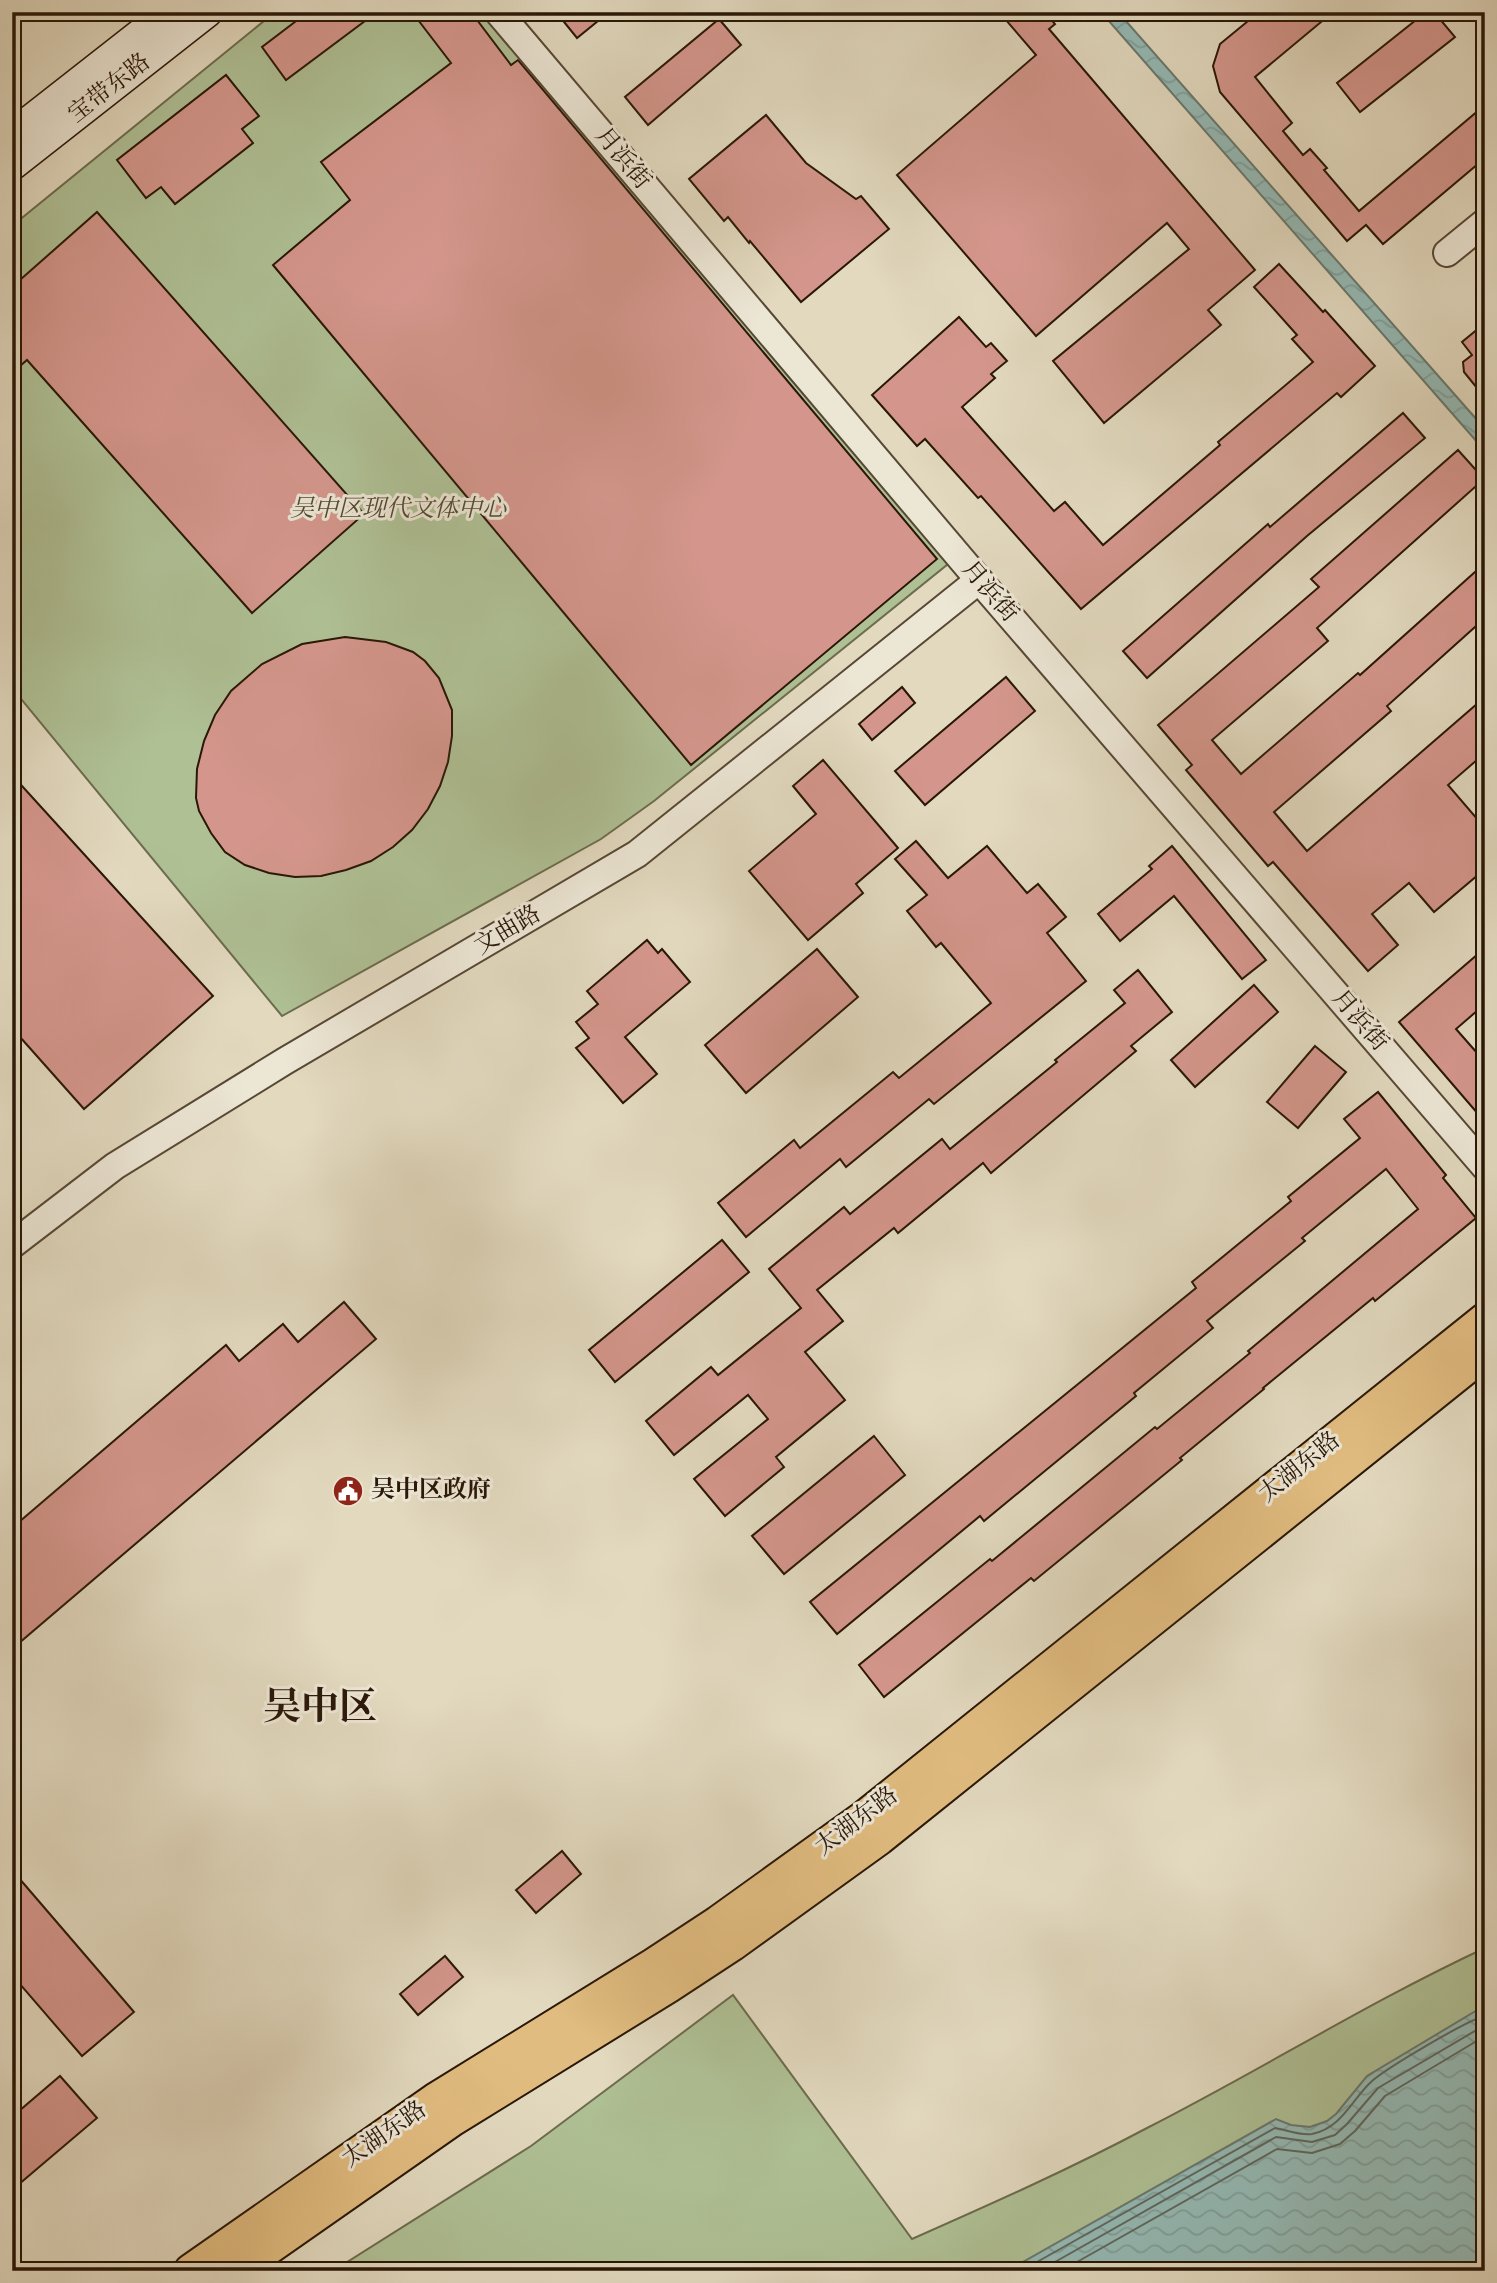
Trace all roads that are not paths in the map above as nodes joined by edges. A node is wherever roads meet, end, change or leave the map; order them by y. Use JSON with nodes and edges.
{"nodes":[{"id":1,"x":169,"y":12,"type":"edge"},
{"id":2,"x":207,"y":12,"type":"edge"},
{"id":3,"x":498,"y":12,"type":"edge"},
{"id":4,"x":12,"y":135,"type":"edge"},
{"id":5,"x":12,"y":165,"type":"edge"},
{"id":6,"x":1485,"y":222,"type":"edge"},
{"id":7,"x":1447,"y":253,"type":"dead end"},
{"id":8,"x":979,"y":580,"type":"junction"},
{"id":9,"x":1485,"y":1167,"type":"edge"},
{"id":10,"x":12,"y":1245,"type":"edge"},
{"id":11,"x":1485,"y":1320,"type":"edge"},
{"id":12,"x":1485,"y":1352,"type":"edge"},
{"id":13,"x":191,"y":2271,"type":"edge"},
{"id":14,"x":235,"y":2271,"type":"edge"}],
"edges":[{"from":1,"to":4,"type":"main road","name":"宝带东路"},
{"from":2,"to":5,"type":"main road","name":"宝带东路"},
{"from":3,"to":8,"type":"street","name":"月浜街"},
{"from":6,"to":7,"type":"street"},
{"from":8,"to":9,"type":"street","name":"月浜街"},
{"from":8,"to":10,"type":"street","name":"文曲路"},
{"from":11,"to":13,"type":"main road","name":"太湖东路"},
{"from":12,"to":14,"type":"main road","name":"太湖东路"}]}
